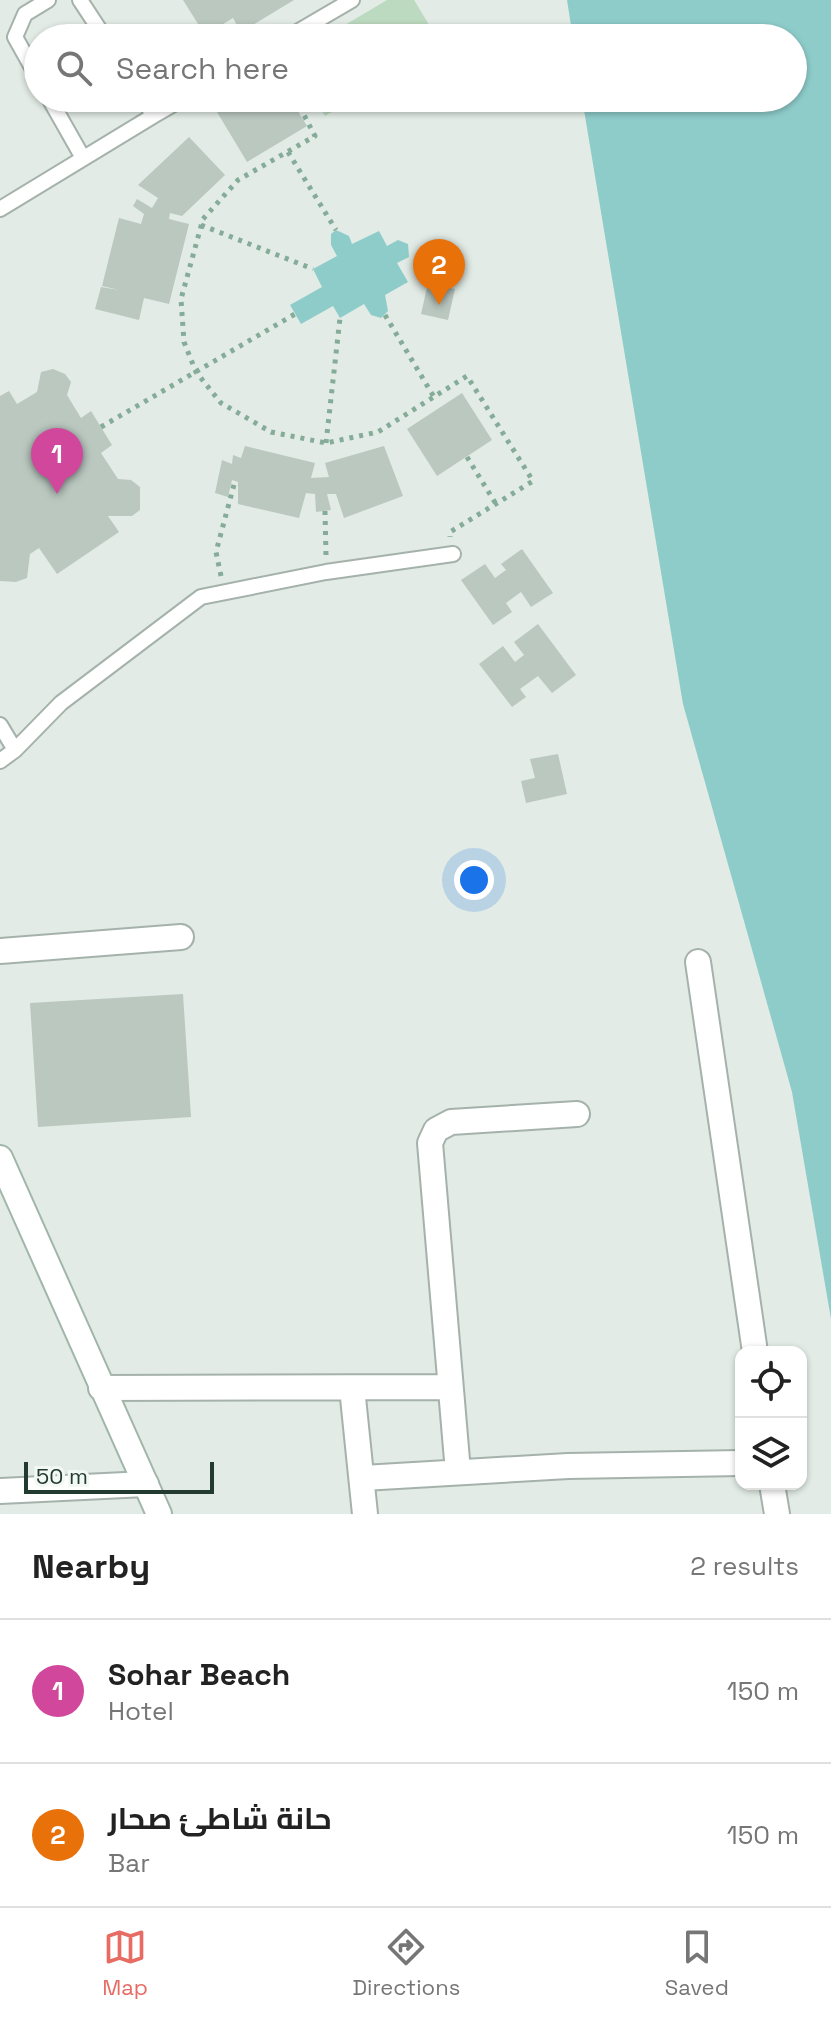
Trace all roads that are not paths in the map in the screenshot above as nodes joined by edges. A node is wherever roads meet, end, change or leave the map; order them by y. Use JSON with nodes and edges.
{"nodes":[{"id":1,"x":48,"y":0,"type":"edge"},
{"id":2,"x":80,"y":0,"type":"edge"},
{"id":3,"x":352,"y":0,"type":"edge"},
{"id":4,"x":96,"y":24,"type":"edge"},
{"id":5,"x":311,"y":24,"type":"edge"},
{"id":6,"x":24,"y":53,"type":"edge"},
{"id":7,"x":57,"y":112,"type":"edge"},
{"id":8,"x":151,"y":112,"type":"edge"},
{"id":9,"x":160,"y":112,"type":"edge"},
{"id":10,"x":153,"y":116,"type":"junction"},
{"id":11,"x":83,"y":158,"type":"junction"},
{"id":12,"x":0,"y":209,"type":"edge"},
{"id":13,"x":453,"y":554,"type":"road end"},
{"id":14,"x":0,"y":725,"type":"edge"},
{"id":15,"x":15,"y":750,"type":"junction"},
{"id":16,"x":0,"y":761,"type":"edge"},
{"id":17,"x":181,"y":937,"type":"dead end"},
{"id":18,"x":0,"y":951,"type":"edge"},
{"id":19,"x":698,"y":962,"type":"dead end"},
{"id":20,"x":577,"y":1114,"type":"dead end"},
{"id":21,"x":2,"y":1167,"type":"edge"},
{"id":22,"x":754,"y":1346,"type":"edge"},
{"id":23,"x":449,"y":1387,"type":"junction"},
{"id":24,"x":101,"y":1388,"type":"junction"},
{"id":25,"x":352,"y":1388,"type":"junction"},
{"id":26,"x":735,"y":1463,"type":"edge"},
{"id":27,"x":458,"y":1472,"type":"junction"},
{"id":28,"x":363,"y":1478,"type":"junction"},
{"id":29,"x":146,"y":1484,"type":"junction"},
{"id":30,"x":773,"y":1490,"type":"edge"},
{"id":31,"x":0,"y":1491,"type":"edge"},
{"id":32,"x":159,"y":1514,"type":"edge"},
{"id":33,"x":365,"y":1514,"type":"edge"},
{"id":34,"x":777,"y":1514,"type":"edge"}],
"edges":[{"from":1,"to":6,"type":"lane"},
{"from":2,"to":4,"type":"lane"},
{"from":3,"to":5,"type":"lane"},
{"from":7,"to":11,"type":"lane"},
{"from":8,"to":10,"type":"lane"},
{"from":9,"to":10,"type":"lane"},
{"from":10,"to":11,"type":"lane"},
{"from":11,"to":12,"type":"lane"},
{"from":13,"to":15,"type":"lane"},
{"from":14,"to":15,"type":"lane"},
{"from":15,"to":16,"type":"lane"},
{"from":17,"to":18,"type":"street"},
{"from":19,"to":22,"type":"street"},
{"from":20,"to":23,"type":"street"},
{"from":21,"to":24,"type":"street"},
{"from":23,"to":25,"type":"street"},
{"from":23,"to":27,"type":"street"},
{"from":24,"to":25,"type":"street"},
{"from":24,"to":29,"type":"street"},
{"from":25,"to":28,"type":"street"},
{"from":26,"to":27,"type":"street"},
{"from":27,"to":28,"type":"street"},
{"from":28,"to":33,"type":"street"},
{"from":29,"to":31,"type":"street"},
{"from":29,"to":32,"type":"street"},
{"from":30,"to":34,"type":"street"}]}
